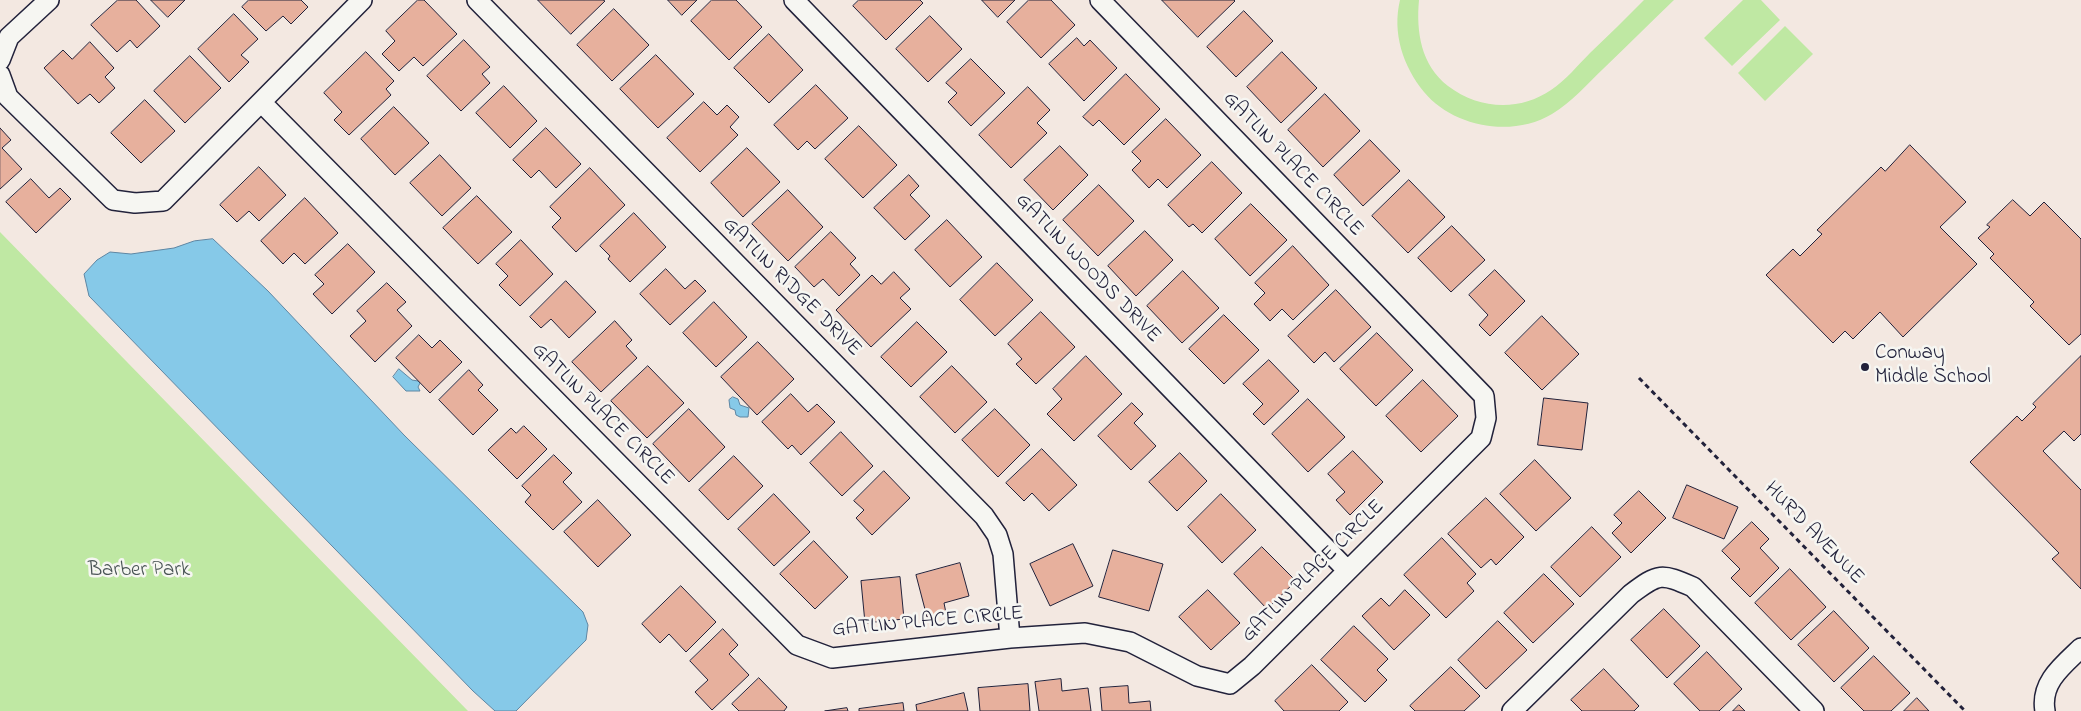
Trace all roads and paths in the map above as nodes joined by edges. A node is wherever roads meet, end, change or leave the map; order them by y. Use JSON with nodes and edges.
{"nodes":[{"id":1,"x":49,"y":0,"type":"edge"},
{"id":2,"x":362,"y":0,"type":"edge"},
{"id":3,"x":477,"y":0,"type":"edge"},
{"id":4,"x":794,"y":0,"type":"edge"},
{"id":5,"x":1100,"y":0,"type":"edge"},
{"id":6,"x":0,"y":60,"type":"edge"},
{"id":7,"x":0,"y":75,"type":"edge"},
{"id":8,"x":262,"y":102,"type":"junction"},
{"id":9,"x":1640,"y":378,"type":"dead end"},
{"id":10,"x":1347,"y":570,"type":"junction"},
{"id":11,"x":1010,"y":638,"type":"junction"},
{"id":12,"x":2081,"y":648,"type":"edge"},
{"id":13,"x":1521,"y":708,"type":"edge"},
{"id":14,"x":1814,"y":711,"type":"edge"},
{"id":15,"x":1965,"y":711,"type":"edge"},
{"id":16,"x":2046,"y":711,"type":"edge"}],
"edges":[{"from":1,"to":6,"type":"street"},
{"from":2,"to":8,"type":"street"},
{"from":3,"to":11,"type":"street","name":"GATLIN RIDGE DRIVE"},
{"from":4,"to":10,"type":"street","name":"GATLIN WOODS DRIVE"},
{"from":5,"to":10,"type":"street","name":"GATLIN PLACE CIRCLE"},
{"from":7,"to":8,"type":"street"},
{"from":8,"to":11,"type":"street","name":"GATLIN PLACE CIRCLE"},
{"from":9,"to":15,"type":"path","name":"HURD AVENUE"},
{"from":10,"to":11,"type":"street","name":"GATLIN PLACE CIRCLE"},
{"from":12,"to":16,"type":"street"},
{"from":13,"to":14,"type":"street"}]}
